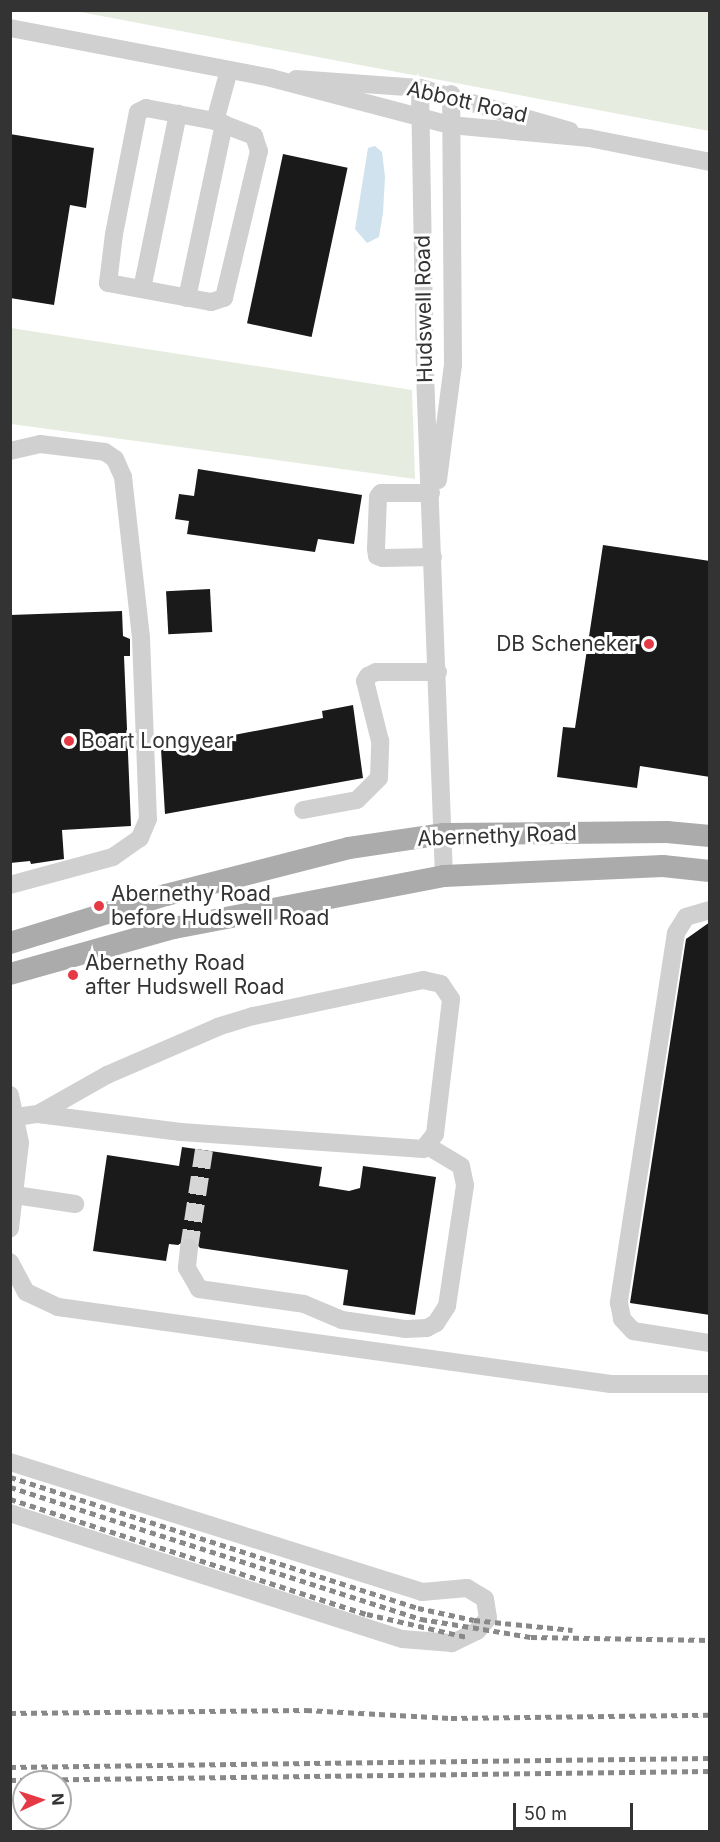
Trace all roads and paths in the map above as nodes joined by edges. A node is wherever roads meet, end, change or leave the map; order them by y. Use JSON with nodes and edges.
{"nodes":[{"id":1,"x":10,"y":28,"type":"edge"},
{"id":2,"x":229,"y":70,"type":"junction"},
{"id":3,"x":270,"y":78,"type":"junction"},
{"id":4,"x":420,"y":88,"type":"junction"},
{"id":5,"x":451,"y":94,"type":"junction"},
{"id":6,"x":177,"y":114,"type":"junction"},
{"id":7,"x":421,"y":117,"type":"junction"},
{"id":8,"x":219,"y":123,"type":"junction"},
{"id":9,"x":450,"y":125,"type":"junction"},
{"id":10,"x":589,"y":138,"type":"junction"},
{"id":11,"x":710,"y":162,"type":"edge"},
{"id":12,"x":142,"y":289,"type":"junction"},
{"id":13,"x":187,"y":298,"type":"junction"},
{"id":14,"x":10,"y":451,"type":"edge"},
{"id":15,"x":430,"y":493,"type":"junction"},
{"id":16,"x":432,"y":530,"type":"junction"},
{"id":17,"x":433,"y":557,"type":"junction"},
{"id":18,"x":438,"y":672,"type":"junction"},
{"id":19,"x":303,"y":810,"type":"dead end"},
{"id":20,"x":444,"y":834,"type":"junction"},
{"id":21,"x":710,"y":836,"type":"edge"},
{"id":22,"x":710,"y":871,"type":"edge"},
{"id":23,"x":444,"y":876,"type":"junction"},
{"id":24,"x":10,"y":885,"type":"edge"},
{"id":25,"x":710,"y":910,"type":"edge"},
{"id":26,"x":10,"y":943,"type":"edge"},
{"id":27,"x":10,"y":974,"type":"edge"},
{"id":28,"x":10,"y":1095,"type":"edge"},
{"id":29,"x":38,"y":1114,"type":"junction"},
{"id":30,"x":16,"y":1117,"type":"junction"},
{"id":31,"x":428,"y":1146,"type":"junction"},
{"id":32,"x":15,"y":1195,"type":"junction"},
{"id":33,"x":75,"y":1204,"type":"dead end"},
{"id":34,"x":10,"y":1228,"type":"edge"},
{"id":35,"x":189,"y":1248,"type":"tunnel mouth"},
{"id":36,"x":10,"y":1262,"type":"edge"},
{"id":37,"x":15,"y":1286,"type":"edge"},
{"id":38,"x":710,"y":1343,"type":"edge"},
{"id":39,"x":710,"y":1384,"type":"edge"},
{"id":40,"x":10,"y":1462,"type":"edge"},
{"id":41,"x":10,"y":1513,"type":"edge"}],
"edges":[{"from":1,"to":2,"type":"street","name":"Abbott Road"},
{"from":2,"to":3,"type":"street","name":"Abbott Road"},
{"from":2,"to":8,"type":"street"},
{"from":3,"to":4,"type":"street","name":"Abbott Road"},
{"from":3,"to":7,"type":"street","name":"Abbott Road"},
{"from":4,"to":5,"type":"street","name":"Abbott Road"},
{"from":4,"to":7,"type":"street","name":"Hudswell Road"},
{"from":5,"to":9,"type":"street","name":"Hudswell Road"},
{"from":5,"to":10,"type":"street","name":"Abbott Road"},
{"from":6,"to":8,"type":"street"},
{"from":6,"to":12,"type":"street"},
{"from":6,"to":12,"type":"street"},
{"from":7,"to":9,"type":"street","name":"Abbott Road"},
{"from":7,"to":15,"type":"street","name":"Hudswell Road"},
{"from":8,"to":13,"type":"street"},
{"from":8,"to":13,"type":"street"},
{"from":9,"to":10,"type":"street","name":"Abbott Road"},
{"from":9,"to":16,"type":"street","name":"Hudswell Road"},
{"from":10,"to":11,"type":"street","name":"Abbott Road"},
{"from":12,"to":13,"type":"street"},
{"from":14,"to":24,"type":"street"},
{"from":15,"to":16,"type":"street","name":"Hudswell Road"},
{"from":15,"to":17,"type":"street"},
{"from":16,"to":17,"type":"street","name":"Hudswell Road"},
{"from":17,"to":18,"type":"street","name":"Hudswell Road"},
{"from":18,"to":19,"type":"street"},
{"from":18,"to":20,"type":"street","name":"Hudswell Road"},
{"from":20,"to":21,"type":"main road","name":"Abernethy Road"},
{"from":20,"to":23,"type":"street","name":"Hudswell Road"},
{"from":20,"to":26,"type":"main road","name":"Abernethy Road"},
{"from":22,"to":23,"type":"main road","name":"Abernethy Road"},
{"from":23,"to":27,"type":"main road","name":"Abernethy Road"},
{"from":25,"to":38,"type":"street"},
{"from":28,"to":30,"type":"street"},
{"from":29,"to":30,"type":"street"},
{"from":29,"to":31,"type":"street"},
{"from":29,"to":31,"type":"street"},
{"from":30,"to":32,"type":"street"},
{"from":31,"to":35,"type":"street"},
{"from":32,"to":33,"type":"street"},
{"from":32,"to":34,"type":"street"},
{"from":36,"to":37,"type":"street"},
{"from":37,"to":39,"type":"street"},
{"from":40,"to":41,"type":"street"}]}
